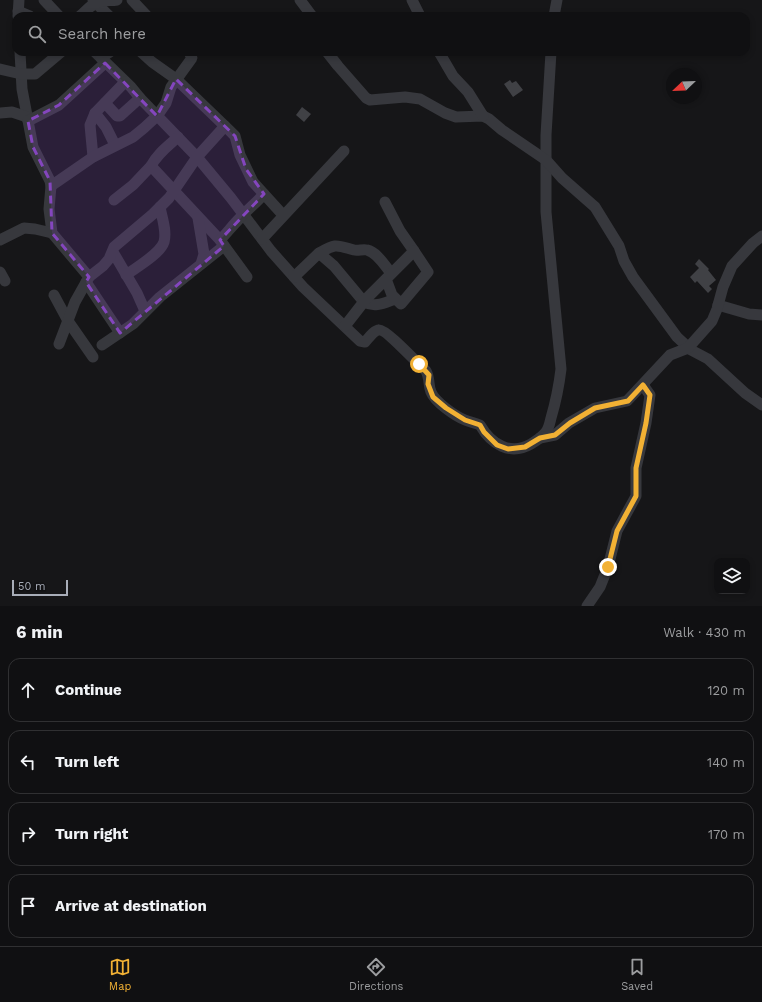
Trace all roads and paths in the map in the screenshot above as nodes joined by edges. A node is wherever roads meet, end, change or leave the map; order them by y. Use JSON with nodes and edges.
{"nodes":[{"id":1,"x":19,"y":0,"type":"edge"},
{"id":2,"x":44,"y":0,"type":"edge"},
{"id":3,"x":117,"y":0,"type":"edge"},
{"id":4,"x":132,"y":0,"type":"edge"},
{"id":5,"x":300,"y":0,"type":"edge"},
{"id":6,"x":412,"y":0,"type":"edge"},
{"id":7,"x":557,"y":0,"type":"edge"},
{"id":8,"x":94,"y":2,"type":"edge"},
{"id":9,"x":18,"y":12,"type":"edge"},
{"id":10,"x":55,"y":12,"type":"edge"},
{"id":11,"x":84,"y":12,"type":"edge"},
{"id":12,"x":104,"y":12,"type":"edge"},
{"id":13,"x":143,"y":12,"type":"edge"},
{"id":14,"x":309,"y":12,"type":"edge"},
{"id":15,"x":418,"y":12,"type":"edge"},
{"id":16,"x":555,"y":12,"type":"edge"},
{"id":17,"x":20,"y":56,"type":"edge"},
{"id":18,"x":56,"y":56,"type":"edge"},
{"id":19,"x":103,"y":56,"type":"edge"},
{"id":20,"x":145,"y":56,"type":"edge"},
{"id":21,"x":191,"y":56,"type":"edge"},
{"id":22,"x":330,"y":56,"type":"edge"},
{"id":23,"x":442,"y":56,"type":"edge"},
{"id":24,"x":551,"y":56,"type":"edge"},
{"id":25,"x":0,"y":69,"type":"edge"},
{"id":26,"x":21,"y":74,"type":"junction"},
{"id":27,"x":176,"y":79,"type":"junction"},
{"id":28,"x":125,"y":82,"type":"junction"},
{"id":29,"x":140,"y":98,"type":"junction"},
{"id":30,"x":106,"y":102,"type":"junction"},
{"id":31,"x":0,"y":113,"type":"edge"},
{"id":32,"x":95,"y":113,"type":"junction"},
{"id":33,"x":157,"y":116,"type":"junction"},
{"id":34,"x":483,"y":116,"type":"junction"},
{"id":35,"x":27,"y":119,"type":"junction"},
{"id":36,"x":225,"y":126,"type":"junction"},
{"id":37,"x":178,"y":137,"type":"junction"},
{"id":38,"x":115,"y":145,"type":"junction"},
{"id":39,"x":344,"y":151,"type":"dead end"},
{"id":40,"x":93,"y":157,"type":"junction"},
{"id":41,"x":197,"y":157,"type":"junction"},
{"id":42,"x":546,"y":160,"type":"junction"},
{"id":43,"x":151,"y":166,"type":"junction"},
{"id":44,"x":51,"y":186,"type":"junction"},
{"id":45,"x":173,"y":191,"type":"junction"},
{"id":46,"x":264,"y":194,"type":"junction"},
{"id":47,"x":114,"y":200,"type":"dead end"},
{"id":48,"x":385,"y":202,"type":"dead end"},
{"id":49,"x":160,"y":207,"type":"junction"},
{"id":50,"x":243,"y":214,"type":"junction"},
{"id":51,"x":283,"y":215,"type":"junction"},
{"id":52,"x":198,"y":218,"type":"junction"},
{"id":53,"x":52,"y":233,"type":"junction"},
{"id":54,"x":762,"y":236,"type":"edge"},
{"id":55,"x":262,"y":239,"type":"junction"},
{"id":56,"x":0,"y":240,"type":"edge"},
{"id":57,"x":222,"y":243,"type":"junction"},
{"id":58,"x":414,"y":251,"type":"junction"},
{"id":59,"x":113,"y":252,"type":"junction"},
{"id":60,"x":319,"y":253,"type":"junction"},
{"id":61,"x":201,"y":264,"type":"junction"},
{"id":62,"x":126,"y":275,"type":"junction"},
{"id":63,"x":389,"y":276,"type":"junction"},
{"id":64,"x":247,"y":277,"type":"dead end"},
{"id":65,"x":294,"y":277,"type":"junction"},
{"id":66,"x":87,"y":280,"type":"junction"},
{"id":67,"x":54,"y":295,"type":"dead end"},
{"id":68,"x":395,"y":299,"type":"junction"},
{"id":69,"x":364,"y":302,"type":"junction"},
{"id":70,"x":718,"y":305,"type":"junction"},
{"id":71,"x":144,"y":311,"type":"junction"},
{"id":72,"x":762,"y":315,"type":"edge"},
{"id":73,"x":68,"y":321,"type":"junction"},
{"id":74,"x":344,"y":326,"type":"junction"},
{"id":75,"x":120,"y":333,"type":"junction"},
{"id":76,"x":59,"y":344,"type":"dead end"},
{"id":77,"x":102,"y":345,"type":"dead end"},
{"id":78,"x":688,"y":348,"type":"junction"},
{"id":79,"x":93,"y":357,"type":"dead end"},
{"id":80,"x":643,"y":385,"type":"junction"},
{"id":81,"x":762,"y":405,"type":"edge"},
{"id":82,"x":540,"y":438,"type":"junction"},
{"id":83,"x":587,"y":606,"type":"edge"}],
"edges":[{"from":1,"to":9,"type":"street"},
{"from":2,"to":10,"type":"street"},
{"from":3,"to":8,"type":"street"},
{"from":4,"to":13,"type":"street"},
{"from":5,"to":14,"type":"street"},
{"from":6,"to":15,"type":"street"},
{"from":7,"to":16,"type":"street"},
{"from":8,"to":11,"type":"street"},
{"from":8,"to":12,"type":"street"},
{"from":17,"to":26,"type":"street"},
{"from":18,"to":26,"type":"street"},
{"from":19,"to":28,"type":"street"},
{"from":19,"to":35,"type":"street"},
{"from":20,"to":27,"type":"street"},
{"from":21,"to":27,"type":"street"},
{"from":22,"to":34,"type":"street"},
{"from":23,"to":34,"type":"street"},
{"from":24,"to":42,"type":"street"},
{"from":25,"to":26,"type":"street"},
{"from":26,"to":35,"type":"street"},
{"from":27,"to":33,"type":"street"},
{"from":27,"to":36,"type":"street"},
{"from":28,"to":29,"type":"street"},
{"from":28,"to":30,"type":"street"},
{"from":29,"to":30,"type":"street"},
{"from":29,"to":33,"type":"street"},
{"from":30,"to":32,"type":"street"},
{"from":31,"to":35,"type":"street"},
{"from":32,"to":38,"type":"street"},
{"from":32,"to":40,"type":"street"},
{"from":33,"to":37,"type":"street"},
{"from":33,"to":38,"type":"street"},
{"from":34,"to":42,"type":"street"},
{"from":35,"to":44,"type":"street"},
{"from":36,"to":41,"type":"street"},
{"from":36,"to":46,"type":"street"},
{"from":37,"to":41,"type":"street"},
{"from":37,"to":43,"type":"street"},
{"from":38,"to":40,"type":"street"},
{"from":39,"to":51,"type":"street"},
{"from":40,"to":44,"type":"street"},
{"from":41,"to":45,"type":"street"},
{"from":41,"to":50,"type":"street"},
{"from":42,"to":78,"type":"street"},
{"from":42,"to":82,"type":"street"},
{"from":43,"to":45,"type":"street"},
{"from":43,"to":47,"type":"street"},
{"from":44,"to":53,"type":"street"},
{"from":45,"to":49,"type":"street"},
{"from":45,"to":52,"type":"street"},
{"from":46,"to":50,"type":"street"},
{"from":46,"to":51,"type":"street"},
{"from":48,"to":58,"type":"street"},
{"from":49,"to":59,"type":"street"},
{"from":49,"to":62,"type":"street"},
{"from":50,"to":55,"type":"street"},
{"from":50,"to":57,"type":"street"},
{"from":51,"to":55,"type":"street"},
{"from":52,"to":57,"type":"street"},
{"from":52,"to":61,"type":"street"},
{"from":53,"to":56,"type":"street"},
{"from":53,"to":66,"type":"street"},
{"from":54,"to":70,"type":"street"},
{"from":55,"to":65,"type":"street"},
{"from":57,"to":61,"type":"street"},
{"from":57,"to":64,"type":"street"},
{"from":58,"to":63,"type":"street"},
{"from":58,"to":68,"type":"street"},
{"from":59,"to":62,"type":"street"},
{"from":59,"to":66,"type":"street"},
{"from":60,"to":63,"type":"street"},
{"from":60,"to":65,"type":"street"},
{"from":60,"to":69,"type":"street"},
{"from":61,"to":71,"type":"street"},
{"from":62,"to":71,"type":"street"},
{"from":63,"to":68,"type":"street"},
{"from":63,"to":69,"type":"street"},
{"from":65,"to":74,"type":"street"},
{"from":66,"to":73,"type":"street"},
{"from":66,"to":75,"type":"street"},
{"from":67,"to":73,"type":"street"},
{"from":68,"to":69,"type":"street"},
{"from":69,"to":74,"type":"street"},
{"from":70,"to":72,"type":"street"},
{"from":70,"to":78,"type":"street"},
{"from":71,"to":75,"type":"street"},
{"from":73,"to":76,"type":"street"},
{"from":73,"to":79,"type":"street"},
{"from":74,"to":82,"type":"street"},
{"from":75,"to":77,"type":"street"},
{"from":78,"to":80,"type":"street"},
{"from":78,"to":81,"type":"street"},
{"from":80,"to":82,"type":"street"},
{"from":80,"to":83,"type":"street"}]}
